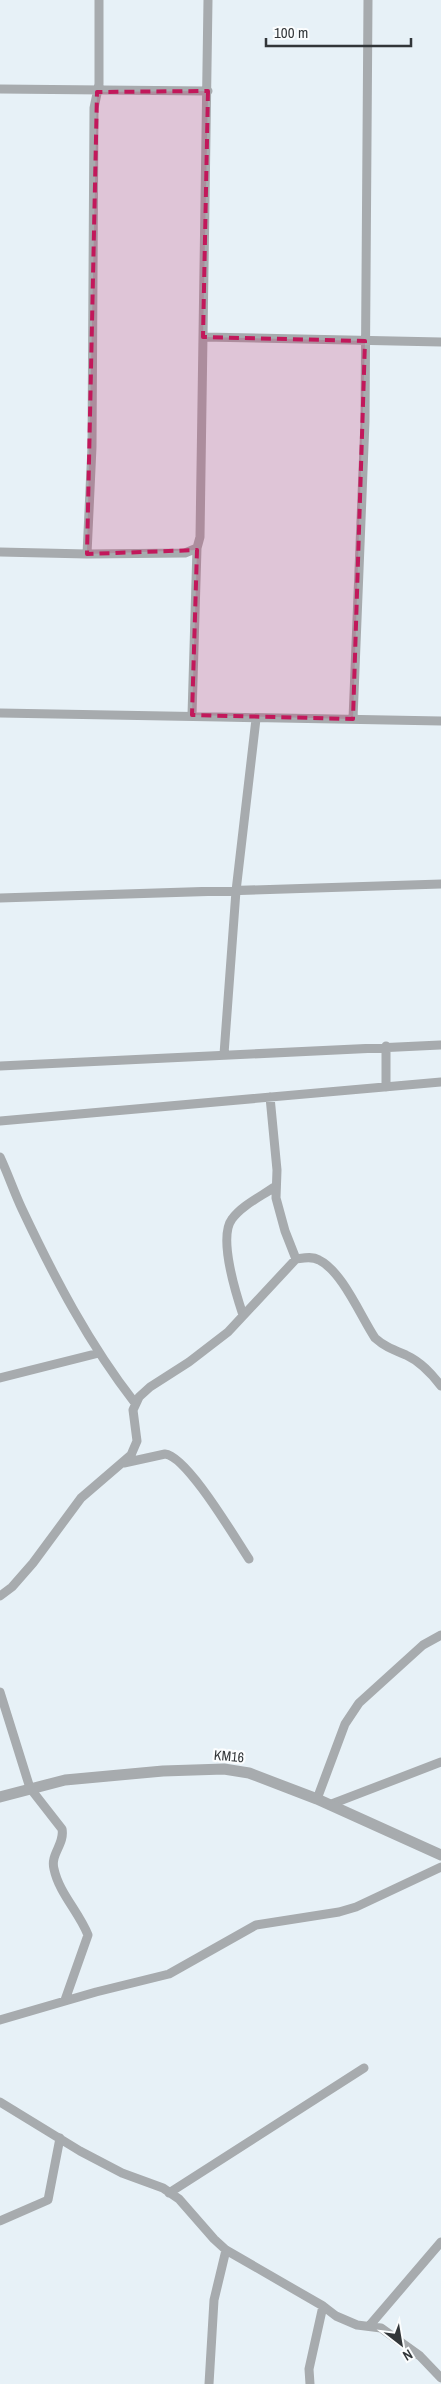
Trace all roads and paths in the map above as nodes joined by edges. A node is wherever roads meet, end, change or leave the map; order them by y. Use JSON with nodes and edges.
{"nodes":[{"id":1,"x":99,"y":0,"type":"edge"},
{"id":2,"x":208,"y":0,"type":"edge"},
{"id":3,"x":368,"y":0,"type":"edge"},
{"id":4,"x":0,"y":89,"type":"edge"},
{"id":5,"x":208,"y":91,"type":"junction"},
{"id":6,"x":97,"y":92,"type":"junction"},
{"id":7,"x":203,"y":337,"type":"junction"},
{"id":8,"x":365,"y":340,"type":"junction"},
{"id":9,"x":441,"y":342,"type":"edge"},
{"id":10,"x":197,"y":548,"type":"junction"},
{"id":11,"x":0,"y":552,"type":"edge"},
{"id":12,"x":86,"y":554,"type":"junction"},
{"id":13,"x":0,"y":713,"type":"edge"},
{"id":14,"x":192,"y":715,"type":"junction"},
{"id":15,"x":256,"y":719,"type":"junction"},
{"id":16,"x":353,"y":719,"type":"junction"},
{"id":17,"x":441,"y":720,"type":"edge"},
{"id":18,"x":441,"y":884,"type":"edge"},
{"id":19,"x":236,"y":891,"type":"junction"},
{"id":20,"x":0,"y":898,"type":"edge"},
{"id":21,"x":440,"y":1045,"type":"edge"},
{"id":22,"x":386,"y":1046,"type":"junction"},
{"id":23,"x":224,"y":1054,"type":"junction"},
{"id":24,"x":0,"y":1066,"type":"edge"},
{"id":25,"x":441,"y":1082,"type":"edge"},
{"id":26,"x":386,"y":1087,"type":"junction"},
{"id":27,"x":270,"y":1097,"type":"junction"},
{"id":28,"x":0,"y":1121,"type":"edge"},
{"id":29,"x":0,"y":1157,"type":"edge"},
{"id":30,"x":276,"y":1186,"type":"junction"},
{"id":31,"x":296,"y":1259,"type":"junction"},
{"id":32,"x":243,"y":1315,"type":"junction"},
{"id":33,"x":99,"y":1353,"type":"junction"},
{"id":34,"x":0,"y":1378,"type":"edge"},
{"id":35,"x":441,"y":1386,"type":"edge"},
{"id":36,"x":135,"y":1403,"type":"junction"},
{"id":37,"x":122,"y":1463,"type":"junction"},
{"id":38,"x":249,"y":1559,"type":"dead end"},
{"id":39,"x":0,"y":1596,"type":"edge"},
{"id":40,"x":441,"y":1635,"type":"edge"},
{"id":41,"x":0,"y":1692,"type":"edge"},
{"id":42,"x":441,"y":1762,"type":"edge"},
{"id":43,"x":30,"y":1788,"type":"junction"},
{"id":44,"x":0,"y":1796,"type":"edge"},
{"id":45,"x":317,"y":1799,"type":"junction"},
{"id":46,"x":329,"y":1805,"type":"junction"},
{"id":47,"x":441,"y":1854,"type":"edge"},
{"id":48,"x":441,"y":1868,"type":"edge"},
{"id":49,"x":65,"y":2000,"type":"junction"},
{"id":50,"x":0,"y":2020,"type":"edge"},
{"id":51,"x":364,"y":2068,"type":"dead end"},
{"id":52,"x":0,"y":2102,"type":"edge"},
{"id":53,"x":60,"y":2138,"type":"junction"},
{"id":54,"x":170,"y":2193,"type":"junction"},
{"id":55,"x":0,"y":2221,"type":"edge"},
{"id":56,"x":441,"y":2242,"type":"edge"},
{"id":57,"x":226,"y":2250,"type":"junction"},
{"id":58,"x":324,"y":2306,"type":"junction"},
{"id":59,"x":370,"y":2325,"type":"junction"},
{"id":60,"x":440,"y":2376,"type":"edge"},
{"id":61,"x":209,"y":2384,"type":"edge"},
{"id":62,"x":310,"y":2384,"type":"edge"},
{"id":63,"x":433,"y":2384,"type":"edge"}],
"edges":[{"from":1,"to":6,"type":"street"},
{"from":2,"to":5,"type":"street"},
{"from":3,"to":8,"type":"street"},
{"from":4,"to":6,"type":"street"},
{"from":5,"to":6,"type":"street"},
{"from":5,"to":7,"type":"street"},
{"from":6,"to":12,"type":"street"},
{"from":7,"to":8,"type":"street"},
{"from":7,"to":10,"type":"street"},
{"from":8,"to":9,"type":"street"},
{"from":8,"to":16,"type":"street"},
{"from":10,"to":12,"type":"street"},
{"from":10,"to":14,"type":"street"},
{"from":11,"to":12,"type":"street"},
{"from":13,"to":14,"type":"street"},
{"from":14,"to":15,"type":"street"},
{"from":15,"to":16,"type":"street"},
{"from":15,"to":19,"type":"street"},
{"from":16,"to":17,"type":"street"},
{"from":18,"to":19,"type":"street"},
{"from":19,"to":20,"type":"street"},
{"from":19,"to":23,"type":"street"},
{"from":21,"to":22,"type":"street"},
{"from":22,"to":23,"type":"street"},
{"from":22,"to":26,"type":"street"},
{"from":23,"to":24,"type":"street"},
{"from":25,"to":26,"type":"street"},
{"from":26,"to":27,"type":"street"},
{"from":27,"to":28,"type":"street"},
{"from":27,"to":30,"type":"street"},
{"from":29,"to":33,"type":"street"},
{"from":30,"to":31,"type":"street"},
{"from":30,"to":32,"type":"street"},
{"from":31,"to":32,"type":"street"},
{"from":31,"to":35,"type":"street"},
{"from":32,"to":36,"type":"street"},
{"from":33,"to":34,"type":"street"},
{"from":33,"to":36,"type":"street"},
{"from":36,"to":37,"type":"street"},
{"from":37,"to":38,"type":"street"},
{"from":37,"to":39,"type":"street"},
{"from":40,"to":45,"type":"street"},
{"from":41,"to":43,"type":"street"},
{"from":42,"to":46,"type":"street"},
{"from":43,"to":44,"type":"street","name":"KM16"},
{"from":43,"to":45,"type":"street","name":"KM16"},
{"from":43,"to":49,"type":"street"},
{"from":45,"to":46,"type":"street","name":"KM16"},
{"from":46,"to":47,"type":"street","name":"KM16"},
{"from":48,"to":49,"type":"street"},
{"from":49,"to":50,"type":"street"},
{"from":51,"to":54,"type":"street"},
{"from":52,"to":53,"type":"street"},
{"from":53,"to":54,"type":"street"},
{"from":53,"to":55,"type":"street"},
{"from":54,"to":57,"type":"street"},
{"from":56,"to":59,"type":"street"},
{"from":57,"to":58,"type":"street"},
{"from":57,"to":61,"type":"street"},
{"from":58,"to":59,"type":"street"},
{"from":58,"to":62,"type":"street"},
{"from":59,"to":60,"type":"street"},
{"from":60,"to":63,"type":"street"}]}
